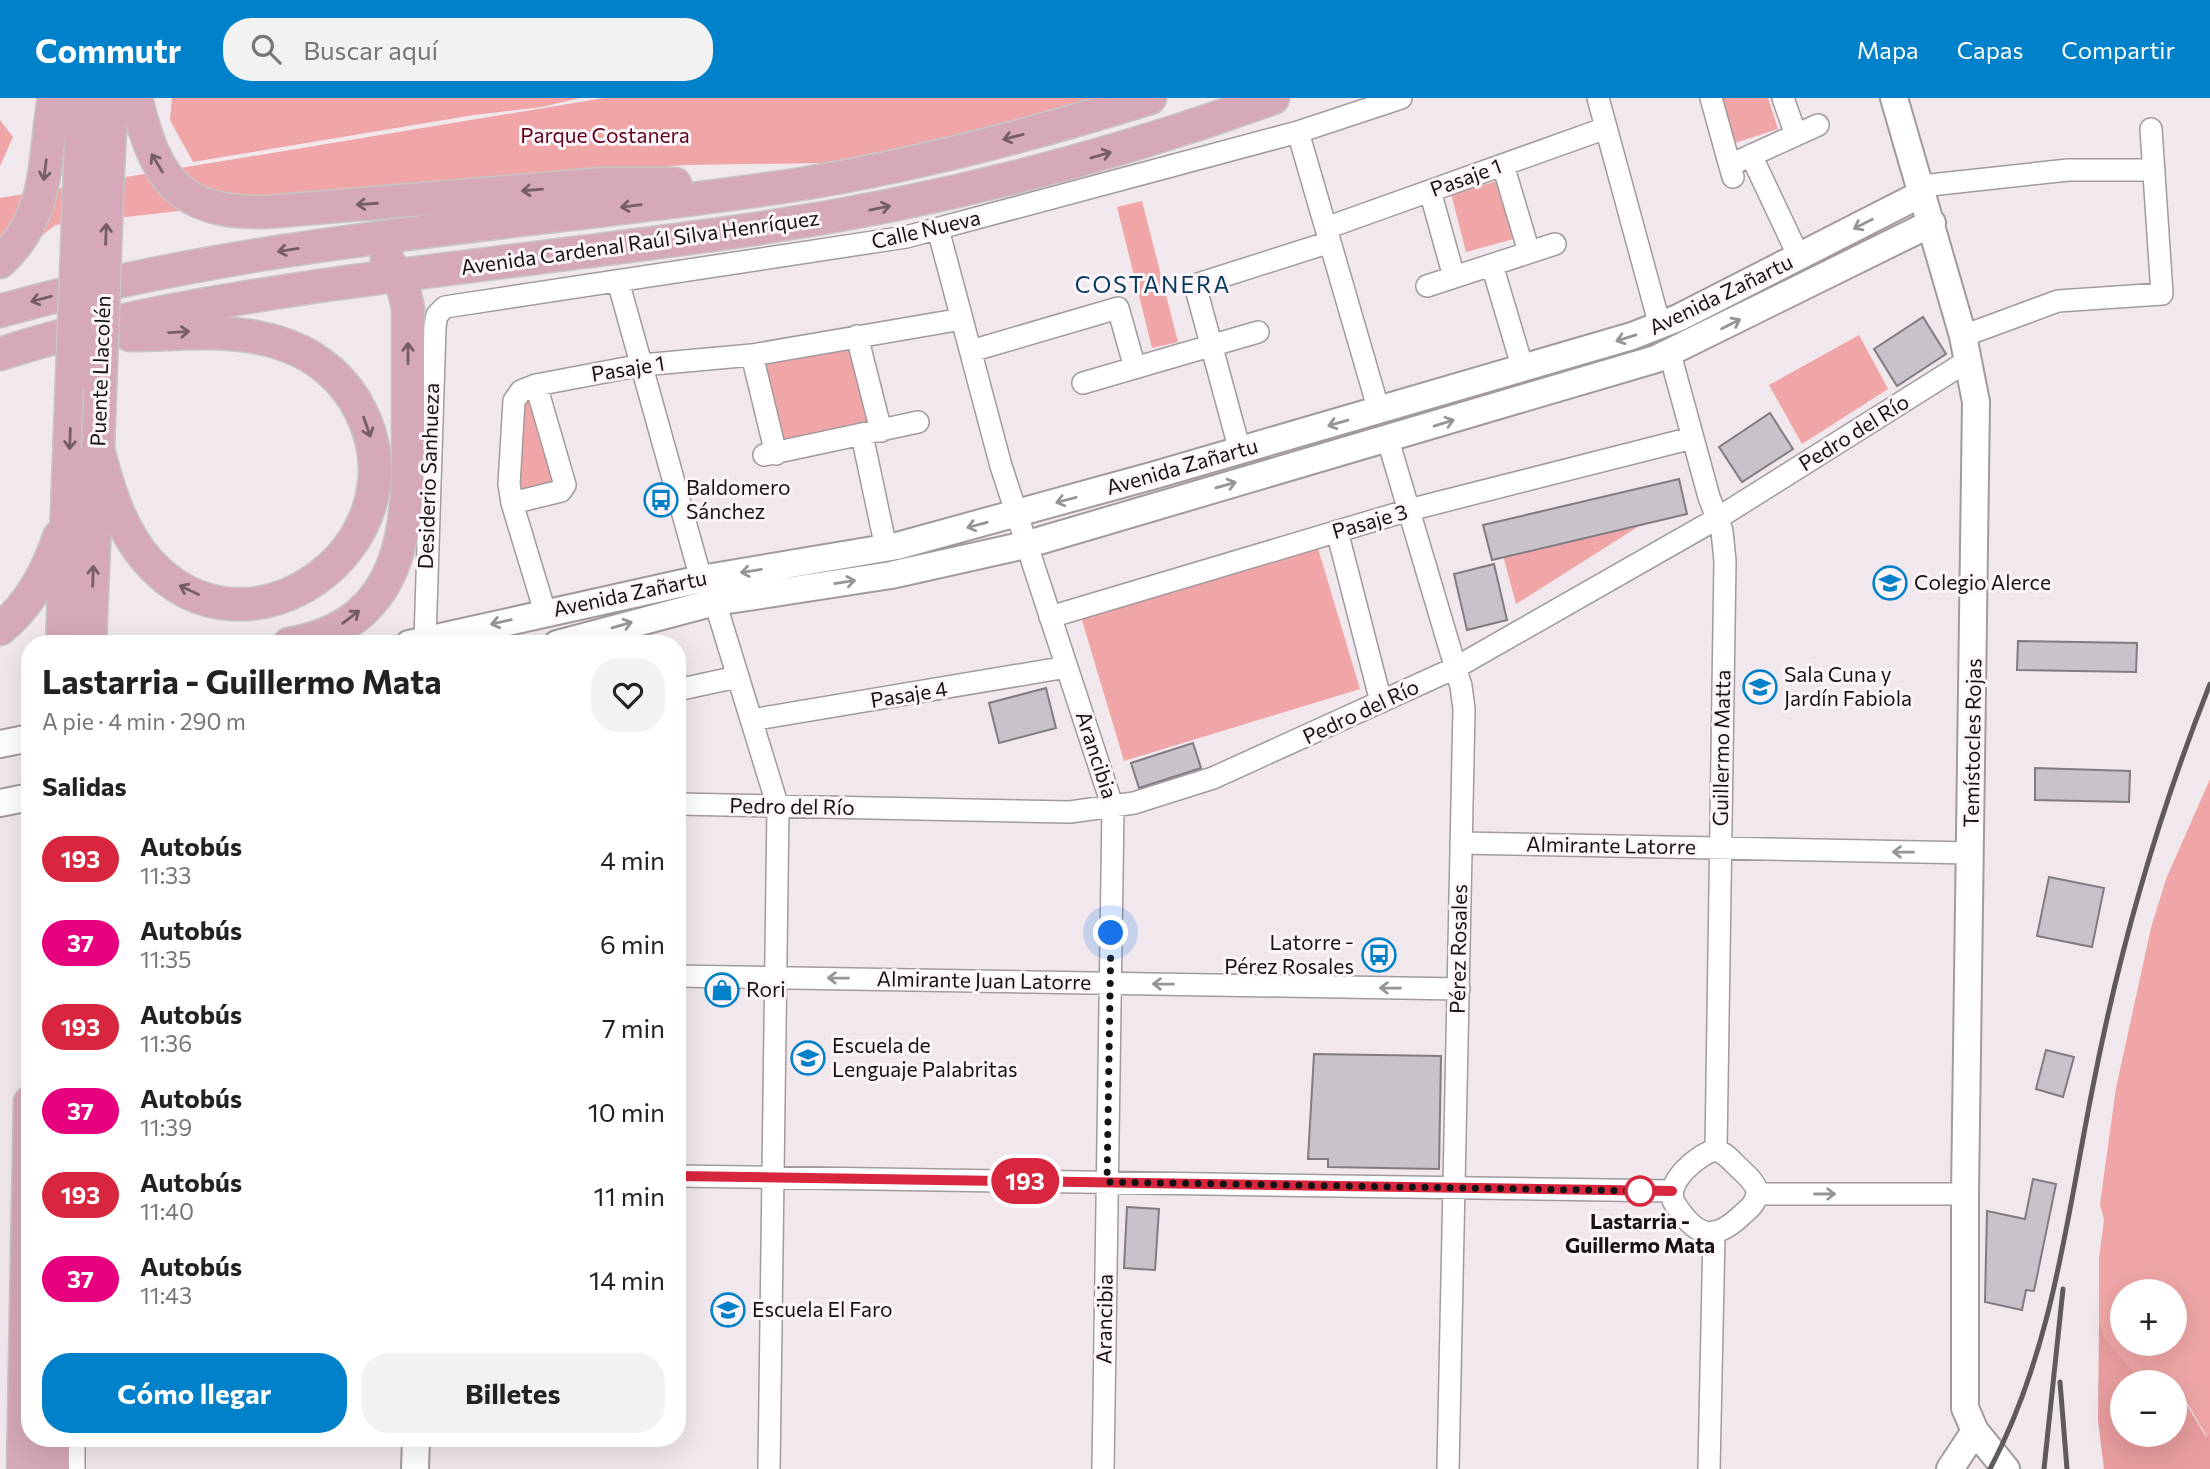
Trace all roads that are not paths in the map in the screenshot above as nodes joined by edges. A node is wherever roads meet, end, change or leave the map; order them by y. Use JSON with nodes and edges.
{"nodes":[{"id":1,"x":54,"y":98,"type":"edge"},
{"id":2,"x":83,"y":98,"type":"edge"},
{"id":3,"x":112,"y":98,"type":"edge"},
{"id":4,"x":136,"y":98,"type":"edge"},
{"id":5,"x":1150,"y":98,"type":"edge"},
{"id":6,"x":1273,"y":98,"type":"edge"},
{"id":7,"x":1401,"y":98,"type":"edge"},
{"id":8,"x":1711,"y":98,"type":"edge"},
{"id":9,"x":1783,"y":98,"type":"edge"},
{"id":10,"x":1894,"y":98,"type":"edge"},
{"id":11,"x":1600,"y":99,"type":"edge"},
{"id":12,"x":1818,"y":125,"type":"dead end"},
{"id":13,"x":1606,"y":128,"type":"junction"},
{"id":14,"x":2151,"y":129,"type":"dead end"},
{"id":15,"x":1298,"y":132,"type":"junction"},
{"id":16,"x":1796,"y":135,"type":"junction"},
{"id":17,"x":1751,"y":155,"type":"junction"},
{"id":18,"x":1503,"y":165,"type":"junction"},
{"id":19,"x":2154,"y":170,"type":"junction"},
{"id":20,"x":771,"y":188,"type":"junction"},
{"id":21,"x":1922,"y":190,"type":"junction"},
{"id":22,"x":1430,"y":191,"type":"junction"},
{"id":23,"x":1932,"y":223,"type":"junction"},
{"id":24,"x":938,"y":229,"type":"junction"},
{"id":25,"x":1328,"y":235,"type":"junction"},
{"id":26,"x":364,"y":238,"type":"junction"},
{"id":27,"x":1555,"y":244,"type":"dead end"},
{"id":28,"x":1529,"y":252,"type":"junction"},
{"id":29,"x":1799,"y":257,"type":"junction"},
{"id":30,"x":0,"y":262,"type":"edge"},
{"id":31,"x":1492,"y":265,"type":"junction"},
{"id":32,"x":398,"y":275,"type":"junction"},
{"id":33,"x":1454,"y":277,"type":"junction"},
{"id":34,"x":618,"y":281,"type":"junction"},
{"id":35,"x":1427,"y":286,"type":"dead end"},
{"id":36,"x":441,"y":310,"type":"joint"},
{"id":37,"x":0,"y":311,"type":"edge"},
{"id":38,"x":962,"y":319,"type":"junction"},
{"id":39,"x":1661,"y":326,"type":"junction"},
{"id":40,"x":1258,"y":332,"type":"dead end"},
{"id":41,"x":62,"y":334,"type":"junction"},
{"id":42,"x":857,"y":336,"type":"junction"},
{"id":43,"x":1211,"y":346,"type":"junction"},
{"id":44,"x":1966,"y":348,"type":"junction"},
{"id":45,"x":971,"y":351,"type":"junction"},
{"id":46,"x":0,"y":354,"type":"edge"},
{"id":47,"x":1670,"y":354,"type":"junction"},
{"id":48,"x":752,"y":355,"type":"junction"},
{"id":49,"x":642,"y":365,"type":"junction"},
{"id":50,"x":1135,"y":368,"type":"junction"},
{"id":51,"x":1523,"y":369,"type":"junction"},
{"id":52,"x":1083,"y":383,"type":"dead end"},
{"id":53,"x":536,"y":385,"type":"junction"},
{"id":54,"x":1379,"y":411,"type":"junction"},
{"id":55,"x":918,"y":422,"type":"dead end"},
{"id":56,"x":872,"y":433,"type":"junction"},
{"id":57,"x":1692,"y":438,"type":"junction"},
{"id":58,"x":1388,"y":440,"type":"junction"},
{"id":59,"x":98,"y":449,"type":"junction"},
{"id":60,"x":1240,"y":451,"type":"junction"},
{"id":61,"x":67,"y":502,"type":"junction"},
{"id":62,"x":512,"y":503,"type":"junction"},
{"id":63,"x":1409,"y":510,"type":"junction"},
{"id":64,"x":1016,"y":514,"type":"junction"},
{"id":65,"x":1718,"y":518,"type":"junction"},
{"id":66,"x":1337,"y":531,"type":"junction"},
{"id":67,"x":1025,"y":545,"type":"junction"},
{"id":68,"x":886,"y":548,"type":"junction"},
{"id":69,"x":701,"y":579,"type":"junction"},
{"id":70,"x":715,"y":602,"type":"junction"},
{"id":71,"x":545,"y":612,"type":"junction"},
{"id":72,"x":1050,"y":617,"type":"junction"},
{"id":73,"x":0,"y":629,"type":"edge"},
{"id":74,"x":62,"y":635,"type":"edge"},
{"id":75,"x":90,"y":635,"type":"edge"},
{"id":76,"x":320,"y":635,"type":"edge"},
{"id":77,"x":420,"y":635,"type":"edge"},
{"id":78,"x":452,"y":635,"type":"edge"},
{"id":79,"x":591,"y":635,"type":"edge"},
{"id":80,"x":1067,"y":667,"type":"junction"},
{"id":81,"x":1455,"y":668,"type":"junction"},
{"id":82,"x":737,"y":677,"type":"junction"},
{"id":83,"x":686,"y":688,"type":"edge"},
{"id":84,"x":1381,"y":702,"type":"junction"},
{"id":85,"x":751,"y":720,"type":"junction"},
{"id":86,"x":21,"y":740,"type":"edge"},
{"id":87,"x":0,"y":744,"type":"edge"},
{"id":88,"x":21,"y":799,"type":"edge"},
{"id":89,"x":0,"y":803,"type":"edge"},
{"id":90,"x":686,"y":804,"type":"edge"},
{"id":91,"x":778,"y":807,"type":"junction"},
{"id":92,"x":1113,"y":808,"type":"junction"},
{"id":93,"x":1461,"y":843,"type":"junction"},
{"id":94,"x":1721,"y":848,"type":"junction"},
{"id":95,"x":1971,"y":853,"type":"junction"},
{"id":96,"x":686,"y":976,"type":"edge"},
{"id":97,"x":777,"y":977,"type":"junction"},
{"id":98,"x":1110,"y":983,"type":"junction"},
{"id":99,"x":1459,"y":989,"type":"junction"},
{"id":100,"x":1716,"y":1150,"type":"junction"},
{"id":101,"x":686,"y":1176,"type":"edge"},
{"id":102,"x":775,"y":1177,"type":"junction"},
{"id":103,"x":1107,"y":1182,"type":"junction"},
{"id":104,"x":1454,"y":1187,"type":"junction"},
{"id":105,"x":1672,"y":1191,"type":"junction"},
{"id":106,"x":1757,"y":1194,"type":"junction"},
{"id":107,"x":1965,"y":1194,"type":"junction"},
{"id":108,"x":1714,"y":1234,"type":"junction"},
{"id":109,"x":0,"y":1405,"type":"edge"},
{"id":110,"x":1975,"y":1431,"type":"junction"},
{"id":111,"x":23,"y":1447,"type":"edge"},
{"id":112,"x":53,"y":1447,"type":"edge"},
{"id":113,"x":74,"y":1447,"type":"edge"},
{"id":114,"x":416,"y":1447,"type":"edge"},
{"id":115,"x":23,"y":1469,"type":"edge"},
{"id":116,"x":53,"y":1469,"type":"edge"},
{"id":117,"x":74,"y":1469,"type":"edge"},
{"id":118,"x":415,"y":1469,"type":"edge"},
{"id":119,"x":769,"y":1469,"type":"edge"},
{"id":120,"x":1103,"y":1469,"type":"edge"},
{"id":121,"x":1448,"y":1469,"type":"edge"},
{"id":122,"x":1709,"y":1469,"type":"edge"},
{"id":123,"x":1951,"y":1469,"type":"edge"},
{"id":124,"x":2006,"y":1469,"type":"edge"}],
"edges":[{"from":1,"to":30,"type":"main road","one_way":true},
{"from":2,"to":61,"type":"main road","name":"Puente Llacolén","one_way":true,"bridge":true},
{"from":59,"to":3,"type":"main road","name":"Puente Llacolén","one_way":true,"bridge":true},
{"from":20,"to":4,"type":"main road","one_way":true},
{"from":5,"to":20,"type":"main road","name":"Avenida Cardenal Raúl Silva Henríquez","one_way":true},
{"from":32,"to":6,"type":"main road","name":"Avenida Cardenal Raúl Silva Henríquez","one_way":true},
{"from":7,"to":15,"type":"street","name":"Calle Nueva"},
{"from":8,"to":17,"type":"street"},
{"from":9,"to":16,"type":"street"},
{"from":10,"to":21,"type":"street","name":"Temístocles Rojas"},
{"from":11,"to":13,"type":"street"},
{"from":12,"to":16,"type":"street"},
{"from":13,"to":18,"type":"street","name":"Pasaje 1"},
{"from":13,"to":39,"type":"street"},
{"from":14,"to":19,"type":"street"},
{"from":15,"to":24,"type":"street","name":"Calle Nueva"},
{"from":15,"to":25,"type":"street"},
{"from":16,"to":17,"type":"street"},
{"from":17,"to":29,"type":"street"},
{"from":18,"to":22,"type":"street","name":"Pasaje 1"},
{"from":18,"to":28,"type":"street"},
{"from":19,"to":21,"type":"street"},
{"from":19,"to":44,"type":"street","name":"Pedro del Río"},
{"from":20,"to":26,"type":"main road","name":"Avenida Cardenal Raúl Silva Henríquez","one_way":true},
{"from":21,"to":23,"type":"street","name":"Temístocles Rojas"},
{"from":21,"to":29,"type":"street","name":"Avenida Zañartu","one_way":true},
{"from":22,"to":25,"type":"street","name":"Pasaje 1"},
{"from":22,"to":33,"type":"street"},
{"from":23,"to":44,"type":"street","name":"Temístocles Rojas"},
{"from":47,"to":23,"type":"street","name":"Avenida Zañartu","one_way":true},
{"from":24,"to":34,"type":"street","name":"Calle Nueva"},
{"from":24,"to":38,"type":"street","name":"Arancibia"},
{"from":25,"to":43,"type":"street","name":"Pasaje 1"},
{"from":25,"to":54,"type":"street"},
{"from":26,"to":32,"type":"main road"},
{"from":26,"to":37,"type":"main road","name":"Avenida Cardenal Raúl Silva Henríquez","one_way":true},
{"from":27,"to":28,"type":"street"},
{"from":28,"to":31,"type":"street"},
{"from":29,"to":39,"type":"street","name":"Avenida Zañartu"},
{"from":31,"to":33,"type":"street"},
{"from":31,"to":51,"type":"street"},
{"from":32,"to":41,"type":"main road","name":"Avenida Cardenal Raúl Silva Henríquez"},
{"from":76,"to":32,"type":"main road","one_way":true},
{"from":33,"to":35,"type":"street"},
{"from":34,"to":36,"type":"street","name":"Calle Nueva"},
{"from":34,"to":49,"type":"street"},
{"from":36,"to":77,"type":"street","name":"Desiderio Sanhueza"},
{"from":38,"to":42,"type":"street","name":"Pasaje 1"},
{"from":38,"to":45,"type":"street","name":"Arancibia"},
{"from":39,"to":51,"type":"street","name":"Avenida Zañartu","one_way":true},
{"from":40,"to":43,"type":"street"},
{"from":41,"to":46,"type":"main road","name":"Avenida Cardenal Raúl Silva Henríquez"},
{"from":41,"to":59,"type":"main road","one_way":true},
{"from":42,"to":48,"type":"street","name":"Pasaje 1"},
{"from":42,"to":56,"type":"street"},
{"from":43,"to":50,"type":"street"},
{"from":43,"to":60,"type":"street"},
{"from":44,"to":65,"type":"street","name":"Pedro del Río"},
{"from":44,"to":95,"type":"street","name":"Temístocles Rojas"},
{"from":45,"to":50,"type":"street"},
{"from":45,"to":64,"type":"street","name":"Arancibia"},
{"from":47,"to":57,"type":"street","name":"Guillermo Matta"},
{"from":58,"to":47,"type":"street","name":"Avenida Zañartu","one_way":true},
{"from":48,"to":49,"type":"street","name":"Pasaje 1"},
{"from":48,"to":56,"type":"street"},
{"from":49,"to":53,"type":"street","name":"Pasaje 1"},
{"from":49,"to":69,"type":"street"},
{"from":50,"to":52,"type":"street"},
{"from":51,"to":54,"type":"street","name":"Avenida Zañartu"},
{"from":53,"to":62,"type":"street"},
{"from":53,"to":62,"type":"street"},
{"from":54,"to":60,"type":"street","name":"Avenida Zañartu","one_way":true},
{"from":55,"to":56,"type":"street"},
{"from":56,"to":68,"type":"street"},
{"from":57,"to":63,"type":"street","name":"Pasaje 3"},
{"from":57,"to":65,"type":"street","name":"Guillermo Matta"},
{"from":58,"to":63,"type":"street","name":"Pérez Rosales"},
{"from":67,"to":58,"type":"street","name":"Avenida Zañartu","one_way":true},
{"from":75,"to":59,"type":"main road","name":"Puente Llacolén","one_way":true},
{"from":60,"to":64,"type":"street","name":"Avenida Zañartu","one_way":true},
{"from":61,"to":73,"type":"main road"},
{"from":61,"to":74,"type":"main road","name":"Puente Llacolén"},
{"from":62,"to":71,"type":"street"},
{"from":63,"to":66,"type":"street","name":"Pasaje 3"},
{"from":63,"to":81,"type":"street","name":"Pérez Rosales"},
{"from":64,"to":67,"type":"street","name":"Arancibia"},
{"from":64,"to":68,"type":"street","name":"Avenida Zañartu","one_way":true},
{"from":65,"to":81,"type":"street","name":"Pedro del Río"},
{"from":65,"to":94,"type":"street","name":"Guillermo Matta"},
{"from":66,"to":72,"type":"street","name":"Pasaje 3"},
{"from":66,"to":84,"type":"street"},
{"from":70,"to":67,"type":"street","name":"Avenida Zañartu","one_way":true},
{"from":67,"to":72,"type":"street","name":"Arancibia"},
{"from":68,"to":69,"type":"street","name":"Avenida Zañartu","one_way":true},
{"from":69,"to":71,"type":"street","name":"Avenida Zañartu"},
{"from":79,"to":70,"type":"street","name":"Avenida Zañartu","one_way":true},
{"from":70,"to":82,"type":"street"},
{"from":71,"to":78,"type":"street","name":"Avenida Zañartu","one_way":true},
{"from":72,"to":80,"type":"street","name":"Arancibia"},
{"from":80,"to":85,"type":"street","name":"Pasaje 4"},
{"from":80,"to":92,"type":"street","name":"Arancibia"},
{"from":81,"to":84,"type":"street","name":"Pedro del Río"},
{"from":81,"to":93,"type":"street","name":"Pérez Rosales"},
{"from":82,"to":83,"type":"street"},
{"from":82,"to":85,"type":"street"},
{"from":84,"to":92,"type":"street","name":"Pedro del Río"},
{"from":85,"to":91,"type":"street"},
{"from":86,"to":87,"type":"street"},
{"from":88,"to":89,"type":"street"},
{"from":90,"to":91,"type":"street","name":"Pedro del Río"},
{"from":91,"to":92,"type":"street","name":"Pedro del Río"},
{"from":91,"to":97,"type":"street"},
{"from":92,"to":98,"type":"street","name":"Arancibia"},
{"from":93,"to":94,"type":"street","name":"Almirante Latorre"},
{"from":93,"to":99,"type":"street","name":"Pérez Rosales"},
{"from":95,"to":94,"type":"street","name":"Almirante Latorre","one_way":true},
{"from":94,"to":100,"type":"street","name":"Guillermo Matta"},
{"from":95,"to":107,"type":"street","name":"Temístocles Rojas"},
{"from":96,"to":97,"type":"street","name":"Almirante Juan Latorre"},
{"from":98,"to":97,"type":"street","name":"Almirante Juan Latorre","one_way":true},
{"from":97,"to":102,"type":"street"},
{"from":99,"to":98,"type":"street","name":"Almirante Juan Latorre","one_way":true},
{"from":98,"to":103,"type":"street","name":"Arancibia"},
{"from":99,"to":104,"type":"street","name":"Pérez Rosales"},
{"from":100,"to":105,"type":"street"},
{"from":100,"to":106,"type":"street"},
{"from":101,"to":102,"type":"street"},
{"from":102,"to":103,"type":"street"},
{"from":102,"to":119,"type":"street"},
{"from":103,"to":104,"type":"street"},
{"from":103,"to":120,"type":"street","name":"Arancibia"},
{"from":104,"to":105,"type":"street"},
{"from":104,"to":121,"type":"street","name":"Pérez Rosales"},
{"from":105,"to":108,"type":"street"},
{"from":106,"to":107,"type":"street","one_way":true},
{"from":106,"to":108,"type":"street"},
{"from":107,"to":110,"type":"street","name":"Temístocles Rojas"},
{"from":108,"to":122,"type":"street"},
{"from":109,"to":115,"type":"main road"},
{"from":110,"to":123,"type":"street"},
{"from":110,"to":124,"type":"street"},
{"from":111,"to":115,"type":"main road"},
{"from":112,"to":116,"type":"main road"},
{"from":113,"to":117,"type":"street"},
{"from":114,"to":118,"type":"street"}]}
